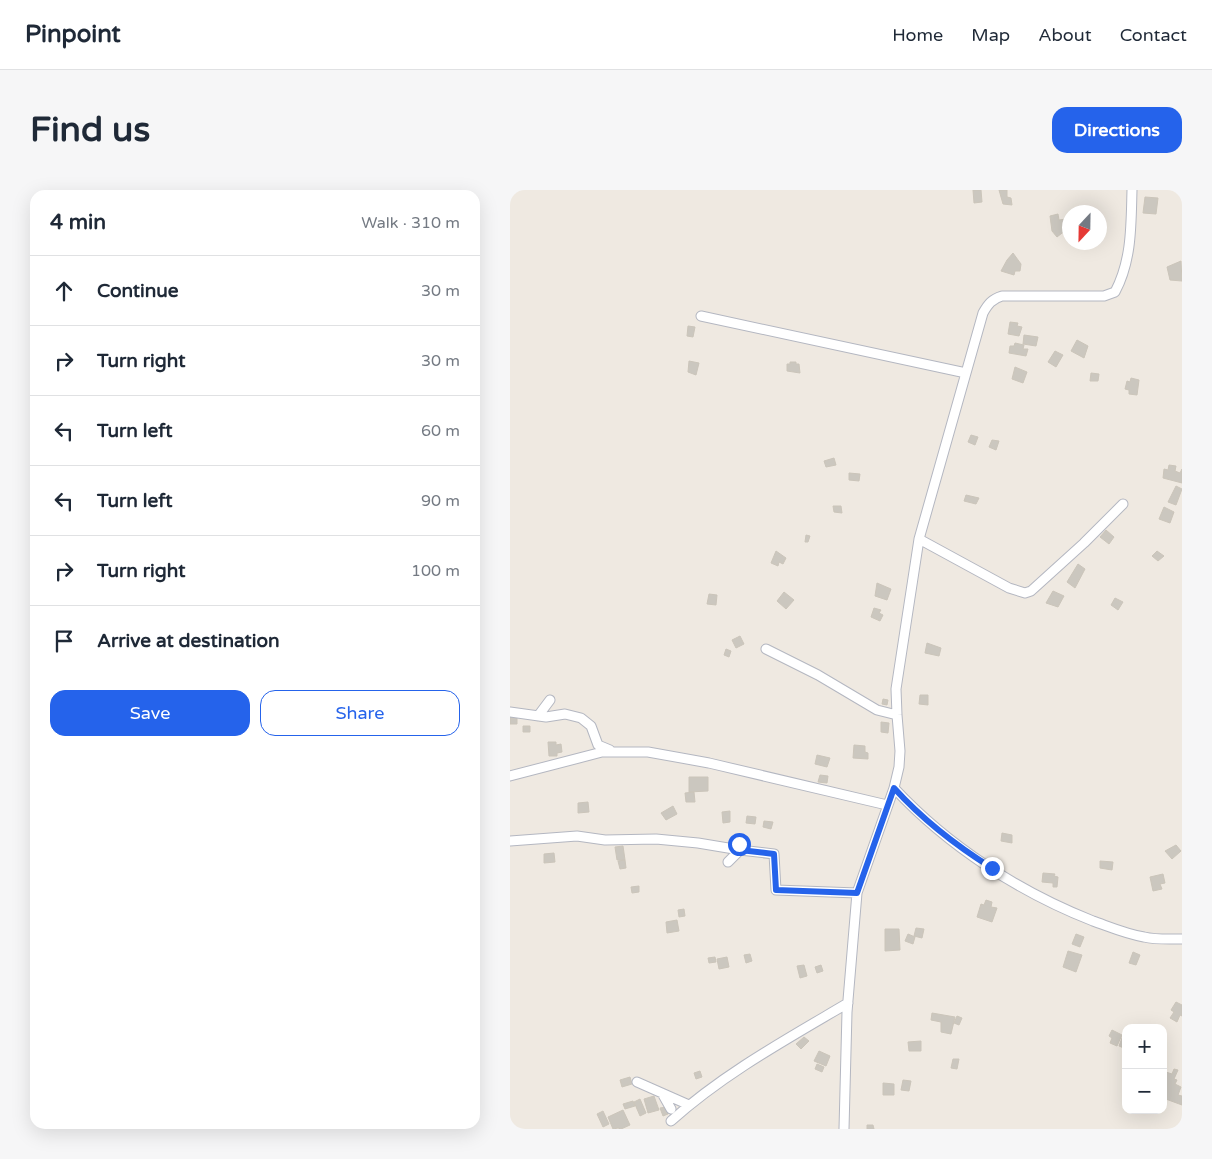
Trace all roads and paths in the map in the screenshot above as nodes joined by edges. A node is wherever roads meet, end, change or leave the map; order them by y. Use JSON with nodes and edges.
{"nodes":[{"id":1,"x":1132,"y":190,"type":"edge"},
{"id":2,"x":701,"y":316,"type":"dead end"},
{"id":3,"x":966,"y":373,"type":"junction"},
{"id":4,"x":1123,"y":504,"type":"dead end"},
{"id":5,"x":918,"y":539,"type":"junction"},
{"id":6,"x":766,"y":649,"type":"dead end"},
{"id":7,"x":550,"y":700,"type":"dead end"},
{"id":8,"x":510,"y":712,"type":"edge"},
{"id":9,"x":896,"y":715,"type":"junction"},
{"id":10,"x":538,"y":716,"type":"junction"},
{"id":11,"x":614,"y":752,"type":"junction"},
{"id":12,"x":510,"y":776,"type":"edge"},
{"id":13,"x":894,"y":788,"type":"junction"},
{"id":14,"x":887,"y":805,"type":"junction"},
{"id":15,"x":510,"y":841,"type":"edge"},
{"id":16,"x":740,"y":847,"type":"junction"},
{"id":17,"x":728,"y":862,"type":"dead end"},
{"id":18,"x":857,"y":893,"type":"junction"},
{"id":19,"x":1182,"y":939,"type":"edge"},
{"id":20,"x":848,"y":1003,"type":"junction"},
{"id":21,"x":637,"y":1082,"type":"dead end"},
{"id":22,"x":662,"y":1092,"type":"junction"},
{"id":23,"x":689,"y":1105,"type":"junction"},
{"id":24,"x":671,"y":1109,"type":"dead end"},
{"id":25,"x":671,"y":1121,"type":"dead end"},
{"id":26,"x":844,"y":1129,"type":"edge"}],
"edges":[{"from":1,"to":3,"type":"street"},
{"from":2,"to":3,"type":"street"},
{"from":3,"to":5,"type":"street"},
{"from":4,"to":5,"type":"street"},
{"from":5,"to":9,"type":"street"},
{"from":6,"to":9,"type":"street"},
{"from":7,"to":10,"type":"street"},
{"from":8,"to":10,"type":"street"},
{"from":9,"to":13,"type":"street"},
{"from":10,"to":11,"type":"street"},
{"from":11,"to":12,"type":"street"},
{"from":11,"to":14,"type":"street"},
{"from":13,"to":14,"type":"street"},
{"from":13,"to":19,"type":"street"},
{"from":14,"to":18,"type":"street"},
{"from":15,"to":16,"type":"street"},
{"from":16,"to":17,"type":"street"},
{"from":16,"to":18,"type":"street"},
{"from":18,"to":20,"type":"street"},
{"from":20,"to":23,"type":"street"},
{"from":20,"to":26,"type":"street"},
{"from":21,"to":22,"type":"street"},
{"from":22,"to":23,"type":"street"},
{"from":22,"to":24,"type":"street"},
{"from":23,"to":25,"type":"street"}]}
